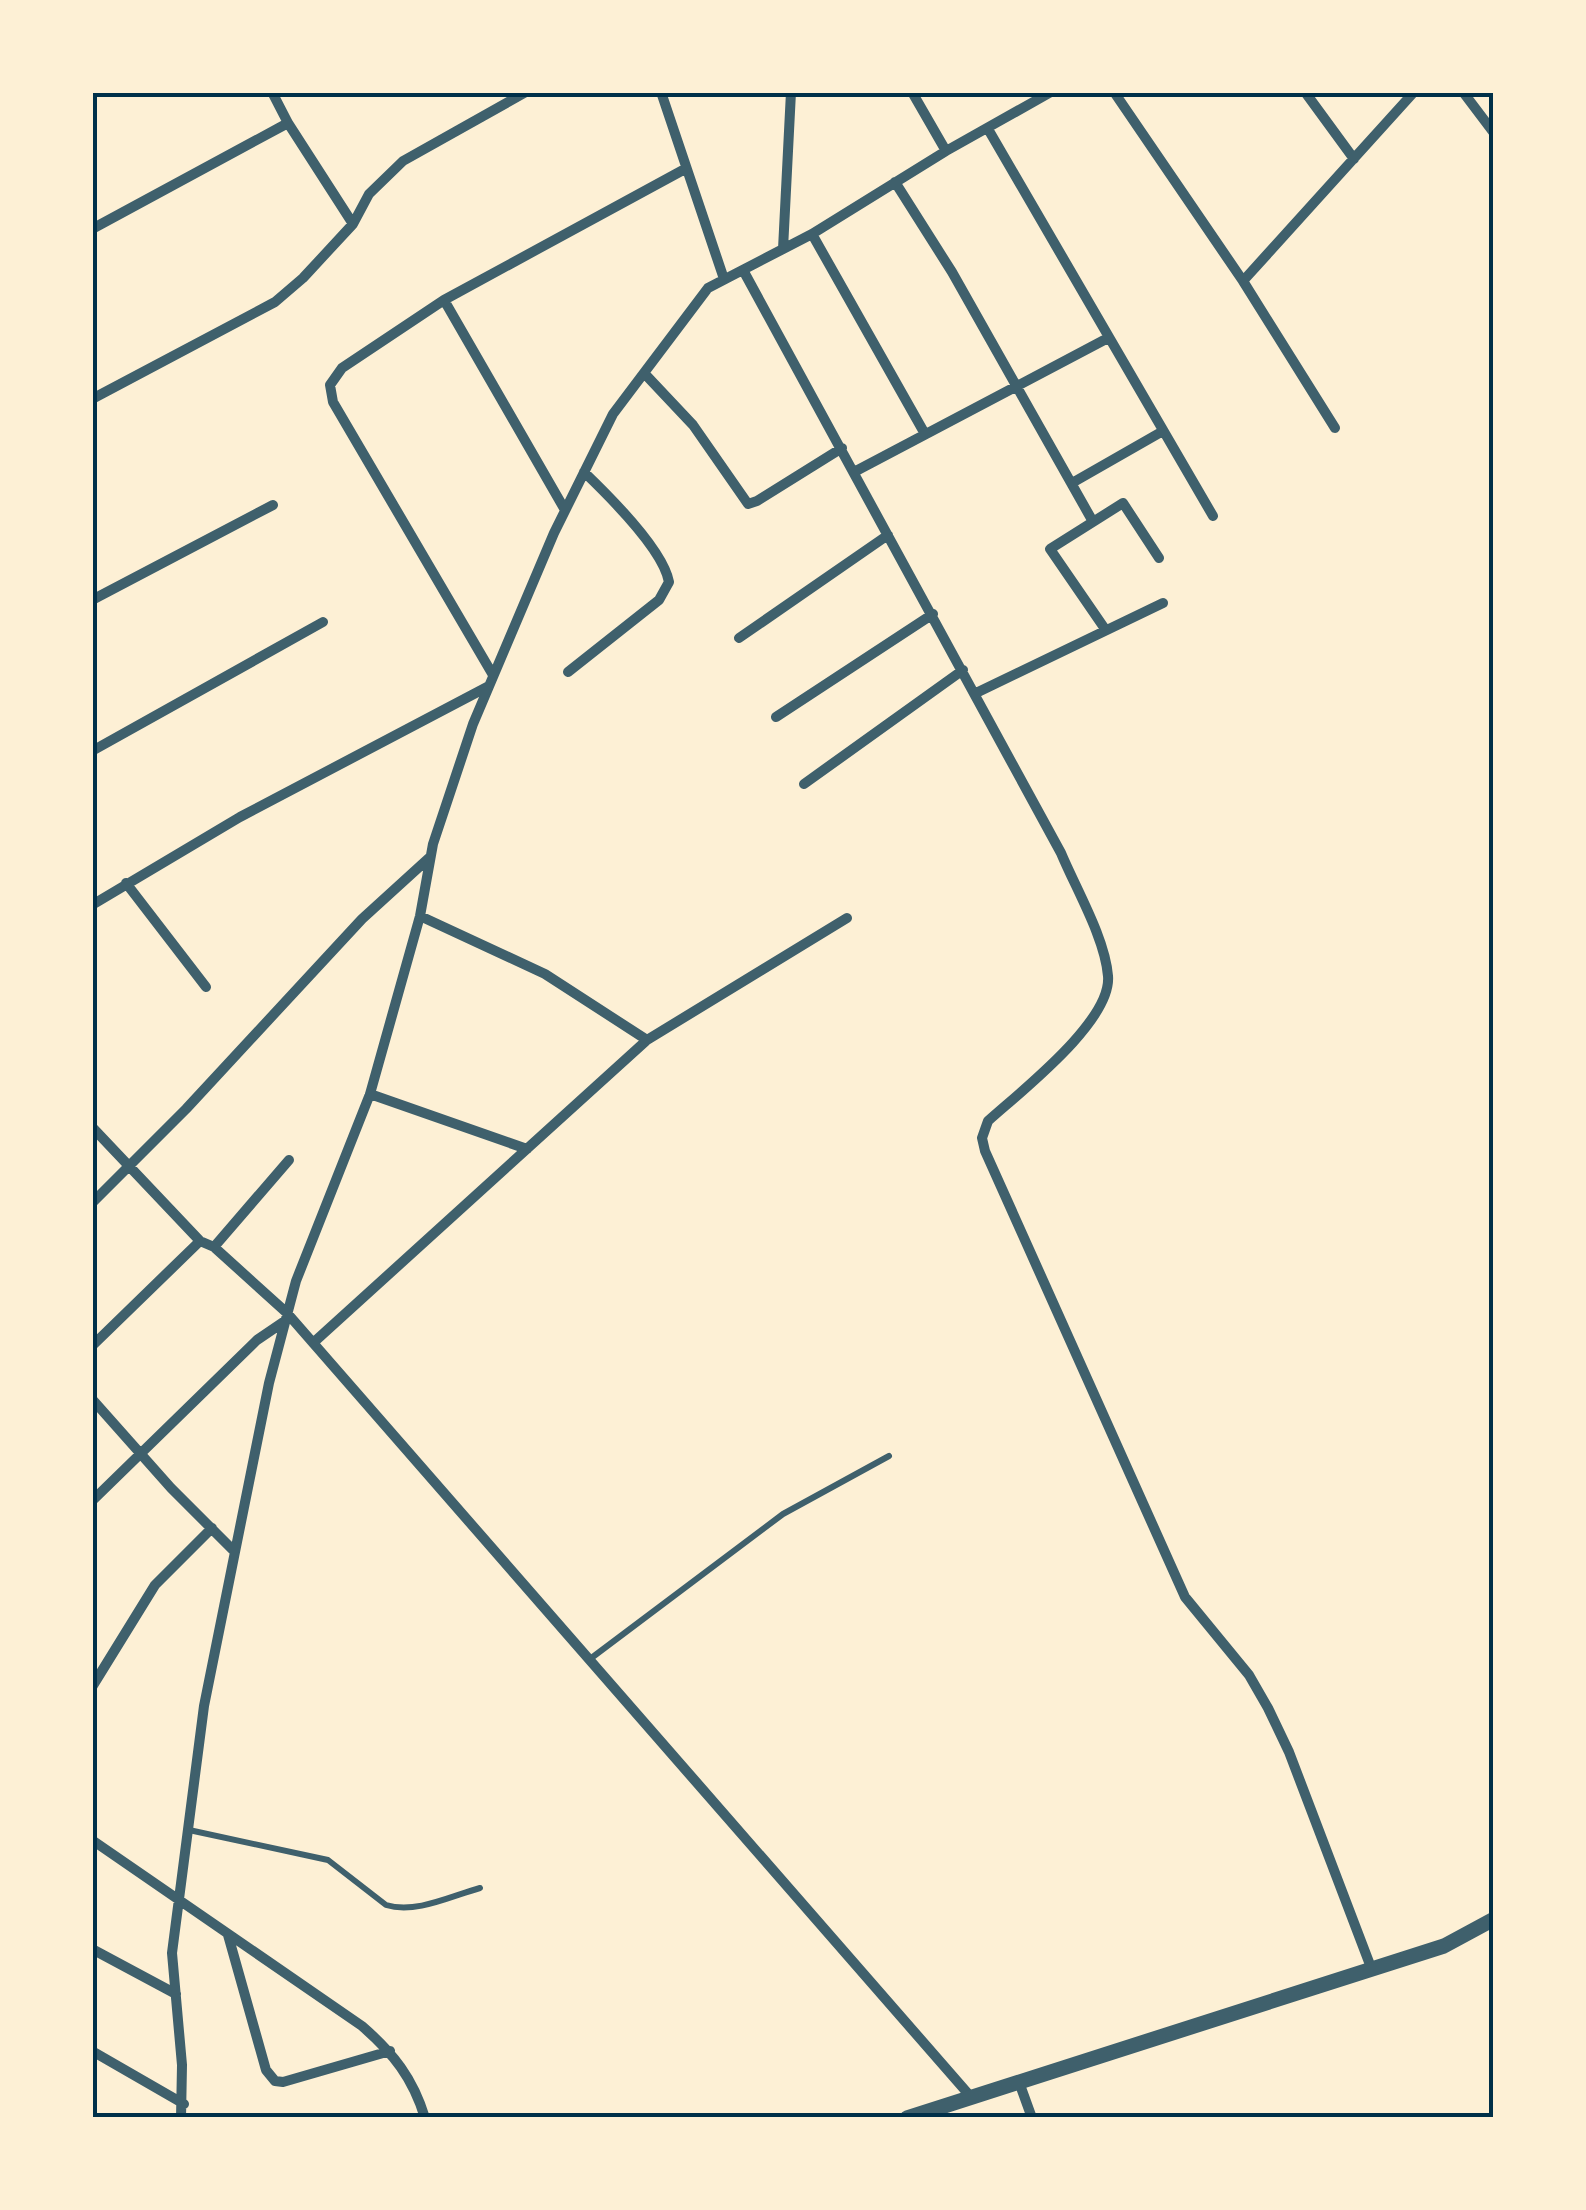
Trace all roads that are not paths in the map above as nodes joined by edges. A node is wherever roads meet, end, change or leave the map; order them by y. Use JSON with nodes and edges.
{"nodes":[{"id":1,"x":272,"y":92,"type":"edge"},
{"id":2,"x":526,"y":92,"type":"edge"},
{"id":3,"x":661,"y":92,"type":"edge"},
{"id":4,"x":791,"y":92,"type":"edge"},
{"id":5,"x":912,"y":92,"type":"edge"},
{"id":6,"x":1052,"y":92,"type":"edge"},
{"id":7,"x":1114,"y":92,"type":"edge"},
{"id":8,"x":1305,"y":92,"type":"edge"},
{"id":9,"x":1414,"y":92,"type":"edge"},
{"id":10,"x":1463,"y":92,"type":"edge"},
{"id":11,"x":288,"y":123,"type":"junction"},
{"id":12,"x":988,"y":129,"type":"junction"},
{"id":13,"x":1493,"y":131,"type":"edge"},
{"id":14,"x":946,"y":150,"type":"junction"},
{"id":15,"x":1354,"y":159,"type":"junction"},
{"id":16,"x":686,"y":169,"type":"junction"},
{"id":17,"x":895,"y":182,"type":"junction"},
{"id":18,"x":353,"y":224,"type":"junction"},
{"id":19,"x":92,"y":230,"type":"edge"},
{"id":20,"x":812,"y":234,"type":"junction"},
{"id":21,"x":783,"y":249,"type":"junction"},
{"id":22,"x":743,"y":270,"type":"junction"},
{"id":23,"x":724,"y":280,"type":"junction"},
{"id":24,"x":1243,"y":281,"type":"junction"},
{"id":25,"x":444,"y":300,"type":"junction"},
{"id":26,"x":1108,"y":338,"type":"junction"},
{"id":27,"x":644,"y":373,"type":"junction"},
{"id":28,"x":1018,"y":386,"type":"junction"},
{"id":29,"x":92,"y":400,"type":"edge"},
{"id":30,"x":1335,"y":428,"type":"dead end"},
{"id":31,"x":1163,"y":430,"type":"junction"},
{"id":32,"x":925,"y":434,"type":"junction"},
{"id":33,"x":842,"y":448,"type":"junction"},
{"id":34,"x":584,"y":472,"type":"junction"},
{"id":35,"x":854,"y":472,"type":"junction"},
{"id":36,"x":1072,"y":483,"type":"junction"},
{"id":37,"x":272,"y":506,"type":"dead end"},
{"id":38,"x":565,"y":510,"type":"junction"},
{"id":39,"x":1213,"y":516,"type":"dead end"},
{"id":40,"x":1092,"y":520,"type":"junction"},
{"id":41,"x":888,"y":535,"type":"junction"},
{"id":42,"x":1158,"y":558,"type":"dead end"},
{"id":43,"x":92,"y":600,"type":"edge"},
{"id":44,"x":1163,"y":602,"type":"dead end"},
{"id":45,"x":933,"y":614,"type":"junction"},
{"id":46,"x":323,"y":622,"type":"dead end"},
{"id":47,"x":1105,"y":629,"type":"junction"},
{"id":48,"x":739,"y":638,"type":"dead end"},
{"id":49,"x":963,"y":670,"type":"junction"},
{"id":50,"x":568,"y":672,"type":"dead end"},
{"id":51,"x":491,"y":681,"type":"junction"},
{"id":52,"x":976,"y":693,"type":"junction"},
{"id":53,"x":776,"y":717,"type":"dead end"},
{"id":54,"x":92,"y":750,"type":"edge"},
{"id":55,"x":804,"y":784,"type":"dead end"},
{"id":56,"x":430,"y":857,"type":"junction"},
{"id":57,"x":126,"y":883,"type":"junction"},
{"id":58,"x":92,"y":905,"type":"edge"},
{"id":59,"x":420,"y":916,"type":"junction"},
{"id":60,"x":847,"y":918,"type":"dead end"},
{"id":61,"x":206,"y":986,"type":"dead end"},
{"id":62,"x":647,"y":1040,"type":"junction"},
{"id":63,"x":370,"y":1094,"type":"junction"},
{"id":64,"x":92,"y":1128,"type":"edge"},
{"id":65,"x":527,"y":1148,"type":"junction"},
{"id":66,"x":289,"y":1160,"type":"dead end"},
{"id":67,"x":128,"y":1166,"type":"junction"},
{"id":68,"x":92,"y":1203,"type":"edge"},
{"id":69,"x":200,"y":1241,"type":"junction"},
{"id":70,"x":214,"y":1248,"type":"junction"},
{"id":71,"x":286,"y":1317,"type":"junction"},
{"id":72,"x":314,"y":1343,"type":"junction"},
{"id":73,"x":92,"y":1346,"type":"edge"},
{"id":74,"x":92,"y":1399,"type":"edge"},
{"id":75,"x":140,"y":1453,"type":"junction"},
{"id":76,"x":889,"y":1456,"type":"dead end"},
{"id":77,"x":92,"y":1501,"type":"edge"},
{"id":78,"x":212,"y":1528,"type":"junction"},
{"id":79,"x":235,"y":1552,"type":"junction"},
{"id":80,"x":590,"y":1660,"type":"junction"},
{"id":81,"x":92,"y":1687,"type":"edge"},
{"id":82,"x":188,"y":1830,"type":"junction"},
{"id":83,"x":92,"y":1840,"type":"edge"},
{"id":84,"x":480,"y":1888,"type":"dead end"},
{"id":85,"x":179,"y":1900,"type":"junction"},
{"id":86,"x":1494,"y":1919,"type":"edge"},
{"id":87,"x":228,"y":1934,"type":"junction"},
{"id":88,"x":92,"y":1949,"type":"edge"},
{"id":89,"x":1372,"y":1970,"type":"junction"},
{"id":90,"x":176,"y":1994,"type":"junction"},
{"id":91,"x":92,"y":2051,"type":"edge"},
{"id":92,"x":390,"y":2051,"type":"junction"},
{"id":93,"x":1019,"y":2082,"type":"junction"},
{"id":94,"x":972,"y":2097,"type":"junction"},
{"id":95,"x":184,"y":2104,"type":"junction"},
{"id":96,"x":181,"y":2118,"type":"edge"},
{"id":97,"x":425,"y":2118,"type":"edge"},
{"id":98,"x":907,"y":2118,"type":"edge"},
{"id":99,"x":1032,"y":2118,"type":"edge"}],
"edges":[{"from":1,"to":11,"type":"street"},
{"from":2,"to":18,"type":"street"},
{"from":3,"to":16,"type":"street"},
{"from":4,"to":21,"type":"street"},
{"from":5,"to":14,"type":"street"},
{"from":6,"to":12,"type":"street"},
{"from":7,"to":24,"type":"street"},
{"from":8,"to":15,"type":"street"},
{"from":9,"to":15,"type":"street"},
{"from":10,"to":13,"type":"street"},
{"from":11,"to":18,"type":"street"},
{"from":11,"to":19,"type":"street"},
{"from":12,"to":14,"type":"street"},
{"from":12,"to":26,"type":"street"},
{"from":14,"to":17,"type":"street"},
{"from":15,"to":24,"type":"street"},
{"from":16,"to":23,"type":"street"},
{"from":16,"to":25,"type":"street"},
{"from":17,"to":20,"type":"street"},
{"from":17,"to":28,"type":"street"},
{"from":18,"to":29,"type":"street"},
{"from":20,"to":21,"type":"street"},
{"from":20,"to":32,"type":"street"},
{"from":21,"to":22,"type":"street"},
{"from":22,"to":23,"type":"street"},
{"from":22,"to":33,"type":"street"},
{"from":23,"to":27,"type":"street"},
{"from":24,"to":30,"type":"street"},
{"from":25,"to":38,"type":"street"},
{"from":25,"to":51,"type":"street"},
{"from":26,"to":28,"type":"street"},
{"from":26,"to":31,"type":"street"},
{"from":27,"to":33,"type":"street"},
{"from":27,"to":34,"type":"street"},
{"from":28,"to":32,"type":"street"},
{"from":28,"to":36,"type":"street"},
{"from":31,"to":36,"type":"street"},
{"from":31,"to":39,"type":"street"},
{"from":32,"to":35,"type":"street"},
{"from":33,"to":35,"type":"street"},
{"from":34,"to":38,"type":"street"},
{"from":34,"to":50,"type":"street"},
{"from":35,"to":41,"type":"street"},
{"from":36,"to":40,"type":"street"},
{"from":37,"to":43,"type":"street"},
{"from":38,"to":51,"type":"street"},
{"from":40,"to":42,"type":"street"},
{"from":40,"to":47,"type":"street"},
{"from":41,"to":45,"type":"street"},
{"from":41,"to":48,"type":"street"},
{"from":44,"to":47,"type":"street"},
{"from":45,"to":49,"type":"street"},
{"from":45,"to":53,"type":"street"},
{"from":46,"to":54,"type":"street"},
{"from":47,"to":52,"type":"street"},
{"from":49,"to":52,"type":"street"},
{"from":49,"to":55,"type":"street"},
{"from":51,"to":56,"type":"street"},
{"from":51,"to":57,"type":"street"},
{"from":52,"to":89,"type":"street"},
{"from":56,"to":59,"type":"street"},
{"from":56,"to":67,"type":"street"},
{"from":57,"to":58,"type":"street"},
{"from":57,"to":61,"type":"street"},
{"from":59,"to":62,"type":"street"},
{"from":59,"to":63,"type":"street"},
{"from":60,"to":62,"type":"street"},
{"from":62,"to":65,"type":"street"},
{"from":63,"to":65,"type":"street"},
{"from":63,"to":71,"type":"street"},
{"from":64,"to":67,"type":"street"},
{"from":65,"to":72,"type":"street"},
{"from":66,"to":70,"type":"street"},
{"from":67,"to":68,"type":"street"},
{"from":67,"to":69,"type":"street"},
{"from":69,"to":70,"type":"street"},
{"from":69,"to":73,"type":"street"},
{"from":70,"to":71,"type":"street"},
{"from":71,"to":72,"type":"street"},
{"from":71,"to":75,"type":"street"},
{"from":71,"to":79,"type":"street"},
{"from":72,"to":80,"type":"street"},
{"from":74,"to":75,"type":"street"},
{"from":75,"to":77,"type":"street"},
{"from":75,"to":78,"type":"street"},
{"from":76,"to":80,"type":"lane"},
{"from":78,"to":79,"type":"street"},
{"from":78,"to":81,"type":"street"},
{"from":79,"to":82,"type":"street"},
{"from":80,"to":94,"type":"street"},
{"from":82,"to":84,"type":"lane"},
{"from":82,"to":85,"type":"street"},
{"from":83,"to":85,"type":"street"},
{"from":85,"to":87,"type":"street"},
{"from":85,"to":90,"type":"street"},
{"from":86,"to":89,"type":"street"},
{"from":87,"to":92,"type":"street"},
{"from":87,"to":92,"type":"street"},
{"from":88,"to":90,"type":"street"},
{"from":89,"to":93,"type":"street"},
{"from":90,"to":95,"type":"street"},
{"from":91,"to":95,"type":"street"},
{"from":92,"to":97,"type":"street"},
{"from":93,"to":94,"type":"street"},
{"from":93,"to":99,"type":"street"},
{"from":94,"to":98,"type":"street"},
{"from":95,"to":96,"type":"street"}]}
